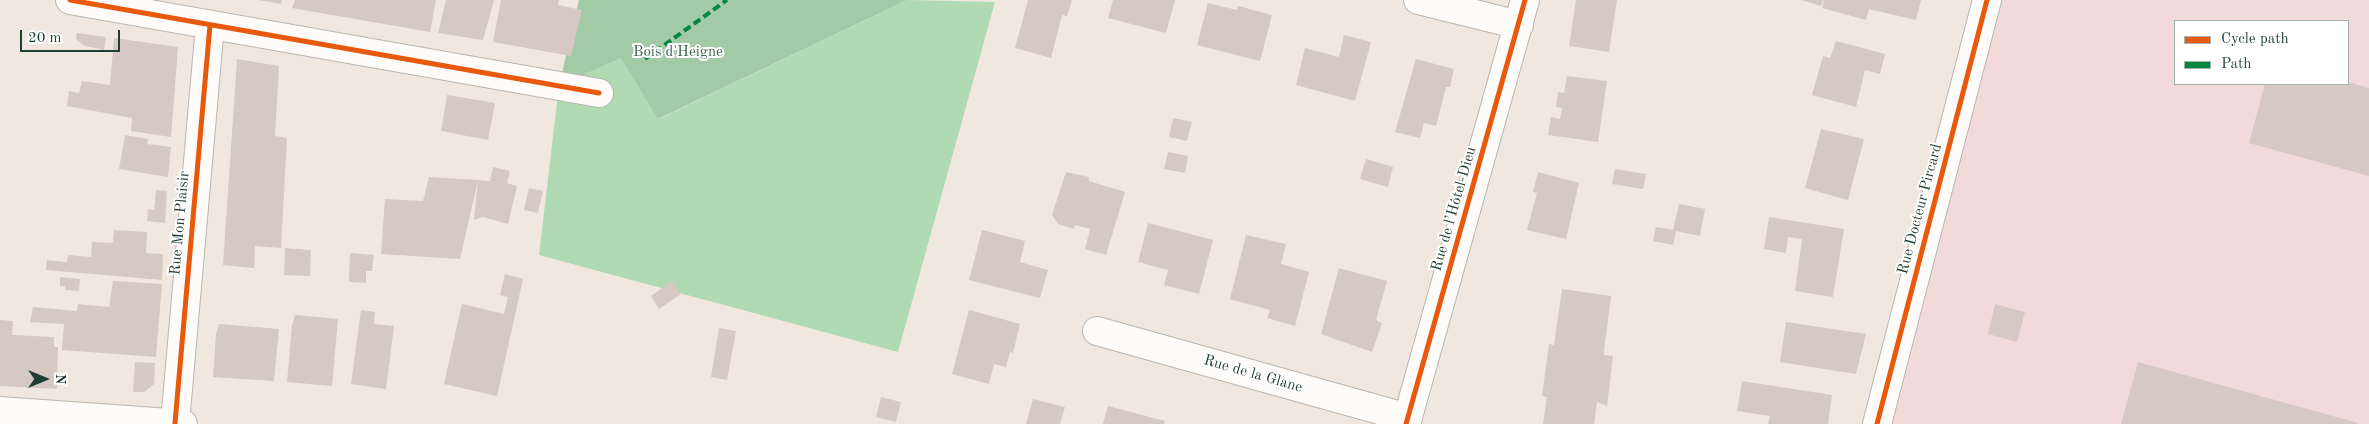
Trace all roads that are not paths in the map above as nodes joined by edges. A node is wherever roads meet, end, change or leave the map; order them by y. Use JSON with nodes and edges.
{"nodes":[{"id":1,"x":70,"y":0,"type":"edge"},
{"id":2,"x":1418,"y":0,"type":"edge"},
{"id":3,"x":1987,"y":0,"type":"edge"},
{"id":4,"x":1522,"y":13,"type":"edge"},
{"id":5,"x":210,"y":25,"type":"junction"},
{"id":6,"x":599,"y":93,"type":"dead end"},
{"id":7,"x":1097,"y":331,"type":"dead end"},
{"id":8,"x":0,"y":411,"type":"edge"},
{"id":9,"x":1407,"y":421,"type":"edge"},
{"id":10,"x":179,"y":424,"type":"edge"},
{"id":11,"x":1876,"y":424,"type":"edge"}],
"edges":[{"from":1,"to":5,"type":"street"},
{"from":2,"to":4,"type":"street"},
{"from":3,"to":11,"type":"street","name":"Rue Docteur Pircard"},
{"from":4,"to":9,"type":"street","name":"Rue de l’Hôtel-Dieu"},
{"from":5,"to":6,"type":"street"},
{"from":5,"to":10,"type":"street","name":"Rue Mon Plaisir"},
{"from":7,"to":9,"type":"street","name":"Rue de la Glane"},
{"from":8,"to":10,"type":"street"}]}
